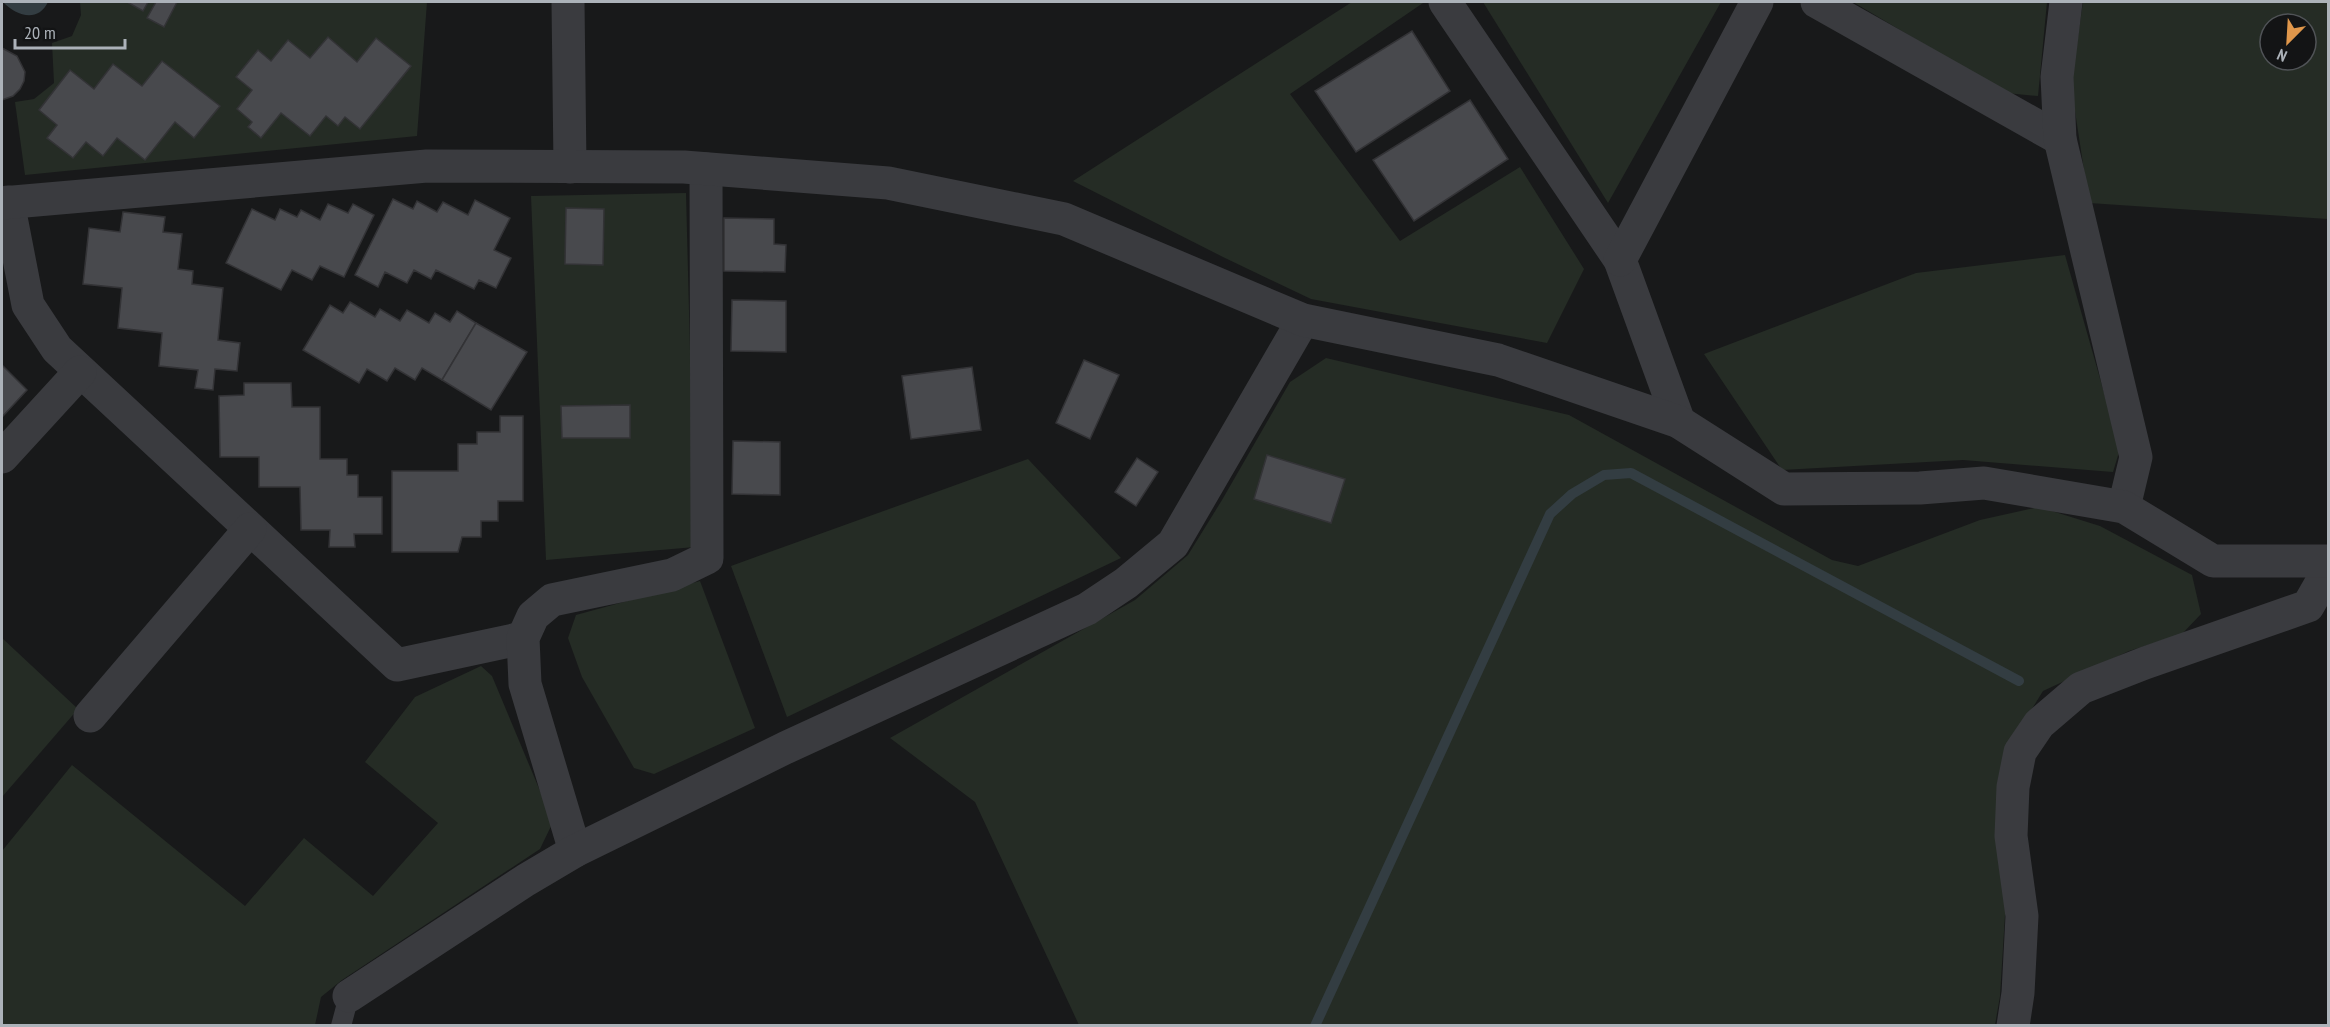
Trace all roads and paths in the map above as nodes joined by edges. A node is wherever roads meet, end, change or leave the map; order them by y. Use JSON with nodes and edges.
{"nodes":[{"id":1,"x":568,"y":2,"type":"edge"},
{"id":2,"x":1445,"y":2,"type":"edge"},
{"id":3,"x":1757,"y":2,"type":"edge"},
{"id":4,"x":1817,"y":2,"type":"edge"},
{"id":5,"x":2066,"y":2,"type":"edge"},
{"id":6,"x":2060,"y":139,"type":"junction"},
{"id":7,"x":570,"y":167,"type":"junction"},
{"id":8,"x":706,"y":169,"type":"junction"},
{"id":9,"x":5,"y":203,"type":"edge"},
{"id":10,"x":1620,"y":260,"type":"junction"},
{"id":11,"x":1303,"y":320,"type":"junction"},
{"id":12,"x":80,"y":372,"type":"junction"},
{"id":13,"x":1679,"y":422,"type":"junction"},
{"id":14,"x":2,"y":457,"type":"edge"},
{"id":15,"x":2124,"y":507,"type":"junction"},
{"id":16,"x":250,"y":529,"type":"junction"},
{"id":17,"x":2328,"y":561,"type":"edge"},
{"id":18,"x":2328,"y":571,"type":"edge"},
{"id":19,"x":523,"y":638,"type":"junction"},
{"id":20,"x":90,"y":716,"type":"dead end"},
{"id":21,"x":575,"y":851,"type":"junction"},
{"id":22,"x":345,"y":1011,"type":"edge"},
{"id":23,"x":2013,"y":1026,"type":"edge"}],
"edges":[{"from":1,"to":7,"type":"street"},
{"from":2,"to":10,"type":"street"},
{"from":3,"to":10,"type":"street"},
{"from":4,"to":6,"type":"street"},
{"from":5,"to":6,"type":"street"},
{"from":6,"to":15,"type":"street"},
{"from":7,"to":8,"type":"street"},
{"from":7,"to":9,"type":"street"},
{"from":8,"to":11,"type":"street"},
{"from":8,"to":19,"type":"street"},
{"from":9,"to":12,"type":"street"},
{"from":10,"to":13,"type":"street"},
{"from":11,"to":13,"type":"street"},
{"from":11,"to":21,"type":"street"},
{"from":12,"to":14,"type":"street"},
{"from":12,"to":16,"type":"street"},
{"from":13,"to":15,"type":"street"},
{"from":15,"to":17,"type":"street"},
{"from":16,"to":19,"type":"street"},
{"from":16,"to":20,"type":"street"},
{"from":18,"to":23,"type":"street"},
{"from":19,"to":21,"type":"street"},
{"from":21,"to":22,"type":"street"}]}
